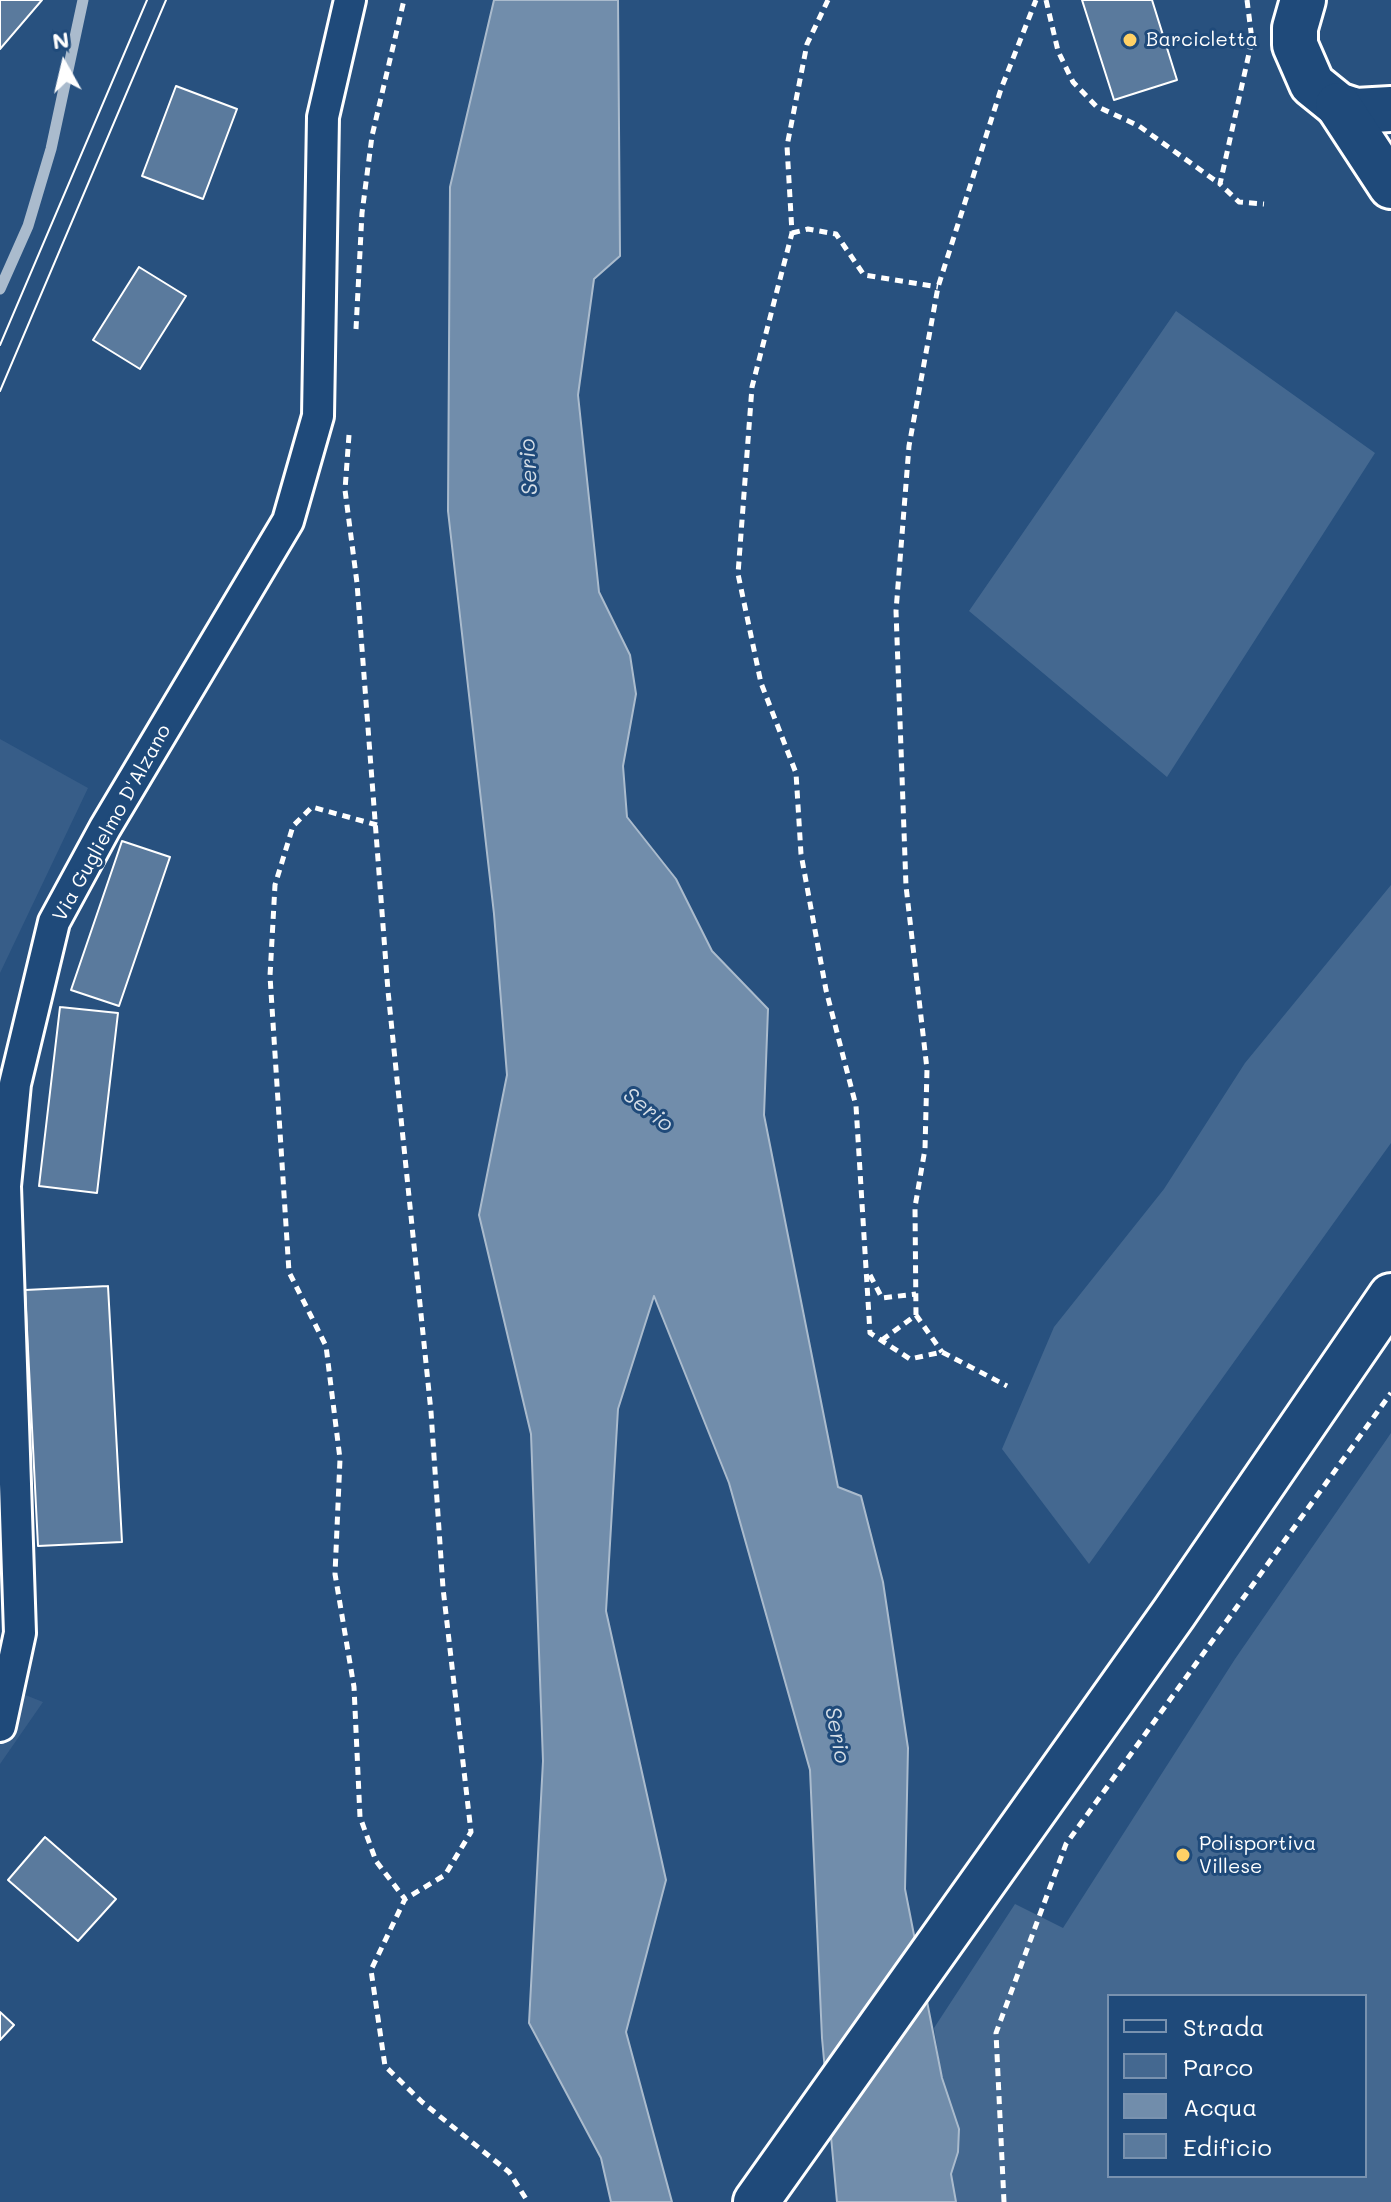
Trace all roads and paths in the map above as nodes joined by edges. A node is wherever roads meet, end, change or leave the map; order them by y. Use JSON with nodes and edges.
{"nodes":[{"id":1,"x":350,"y":0,"type":"edge"},
{"id":2,"x":404,"y":0,"type":"edge"},
{"id":3,"x":828,"y":0,"type":"edge"},
{"id":4,"x":1036,"y":0,"type":"edge"},
{"id":5,"x":1046,"y":0,"type":"edge"},
{"id":6,"x":1247,"y":0,"type":"edge"},
{"id":7,"x":1273,"y":0,"type":"edge"},
{"id":8,"x":1303,"y":0,"type":"edge"},
{"id":9,"x":1295,"y":45,"type":"junction"},
{"id":10,"x":1338,"y":105,"type":"junction"},
{"id":11,"x":1391,"y":109,"type":"edge"},
{"id":12,"x":1220,"y":184,"type":"junction"},
{"id":13,"x":1391,"y":186,"type":"edge"},
{"id":14,"x":1264,"y":204,"type":"dead end"},
{"id":15,"x":792,"y":233,"type":"junction"},
{"id":16,"x":938,"y":287,"type":"junction"},
{"id":17,"x":355,"y":335,"type":"dead end"},
{"id":18,"x":350,"y":426,"type":"dead end"},
{"id":19,"x":377,"y":825,"type":"junction"},
{"id":20,"x":868,"y":1271,"type":"junction"},
{"id":21,"x":916,"y":1294,"type":"junction"},
{"id":22,"x":1391,"y":1296,"type":"edge"},
{"id":23,"x":916,"y":1315,"type":"junction"},
{"id":24,"x":882,"y":1341,"type":"junction"},
{"id":25,"x":942,"y":1352,"type":"junction"},
{"id":26,"x":1007,"y":1386,"type":"dead end"},
{"id":27,"x":1391,"y":1393,"type":"edge"},
{"id":28,"x":0,"y":1723,"type":"edge"},
{"id":29,"x":405,"y":1899,"type":"junction"},
{"id":30,"x":528,"y":2202,"type":"edge"},
{"id":31,"x":756,"y":2202,"type":"edge"},
{"id":32,"x":1004,"y":2202,"type":"edge"}],
"edges":[{"from":1,"to":28,"type":"street","name":"Via Guglielmo D'Alzano"},
{"from":2,"to":17,"type":"path"},
{"from":3,"to":15,"type":"path"},
{"from":4,"to":16,"type":"path"},
{"from":5,"to":12,"type":"path"},
{"from":6,"to":12,"type":"path"},
{"from":7,"to":9,"type":"main road"},
{"from":8,"to":9,"type":"main road"},
{"from":9,"to":10,"type":"main road"},
{"from":10,"to":11,"type":"main road"},
{"from":10,"to":13,"type":"main road"},
{"from":12,"to":14,"type":"path"},
{"from":15,"to":16,"type":"path"},
{"from":15,"to":20,"type":"path"},
{"from":16,"to":21,"type":"path"},
{"from":18,"to":19,"type":"path"},
{"from":19,"to":29,"type":"path"},
{"from":19,"to":29,"type":"path"},
{"from":20,"to":21,"type":"path"},
{"from":20,"to":24,"type":"path"},
{"from":21,"to":23,"type":"path"},
{"from":22,"to":31,"type":"main road"},
{"from":23,"to":24,"type":"path"},
{"from":23,"to":25,"type":"path"},
{"from":24,"to":25,"type":"path"},
{"from":25,"to":26,"type":"path"},
{"from":27,"to":32,"type":"path"},
{"from":29,"to":30,"type":"path"}]}
